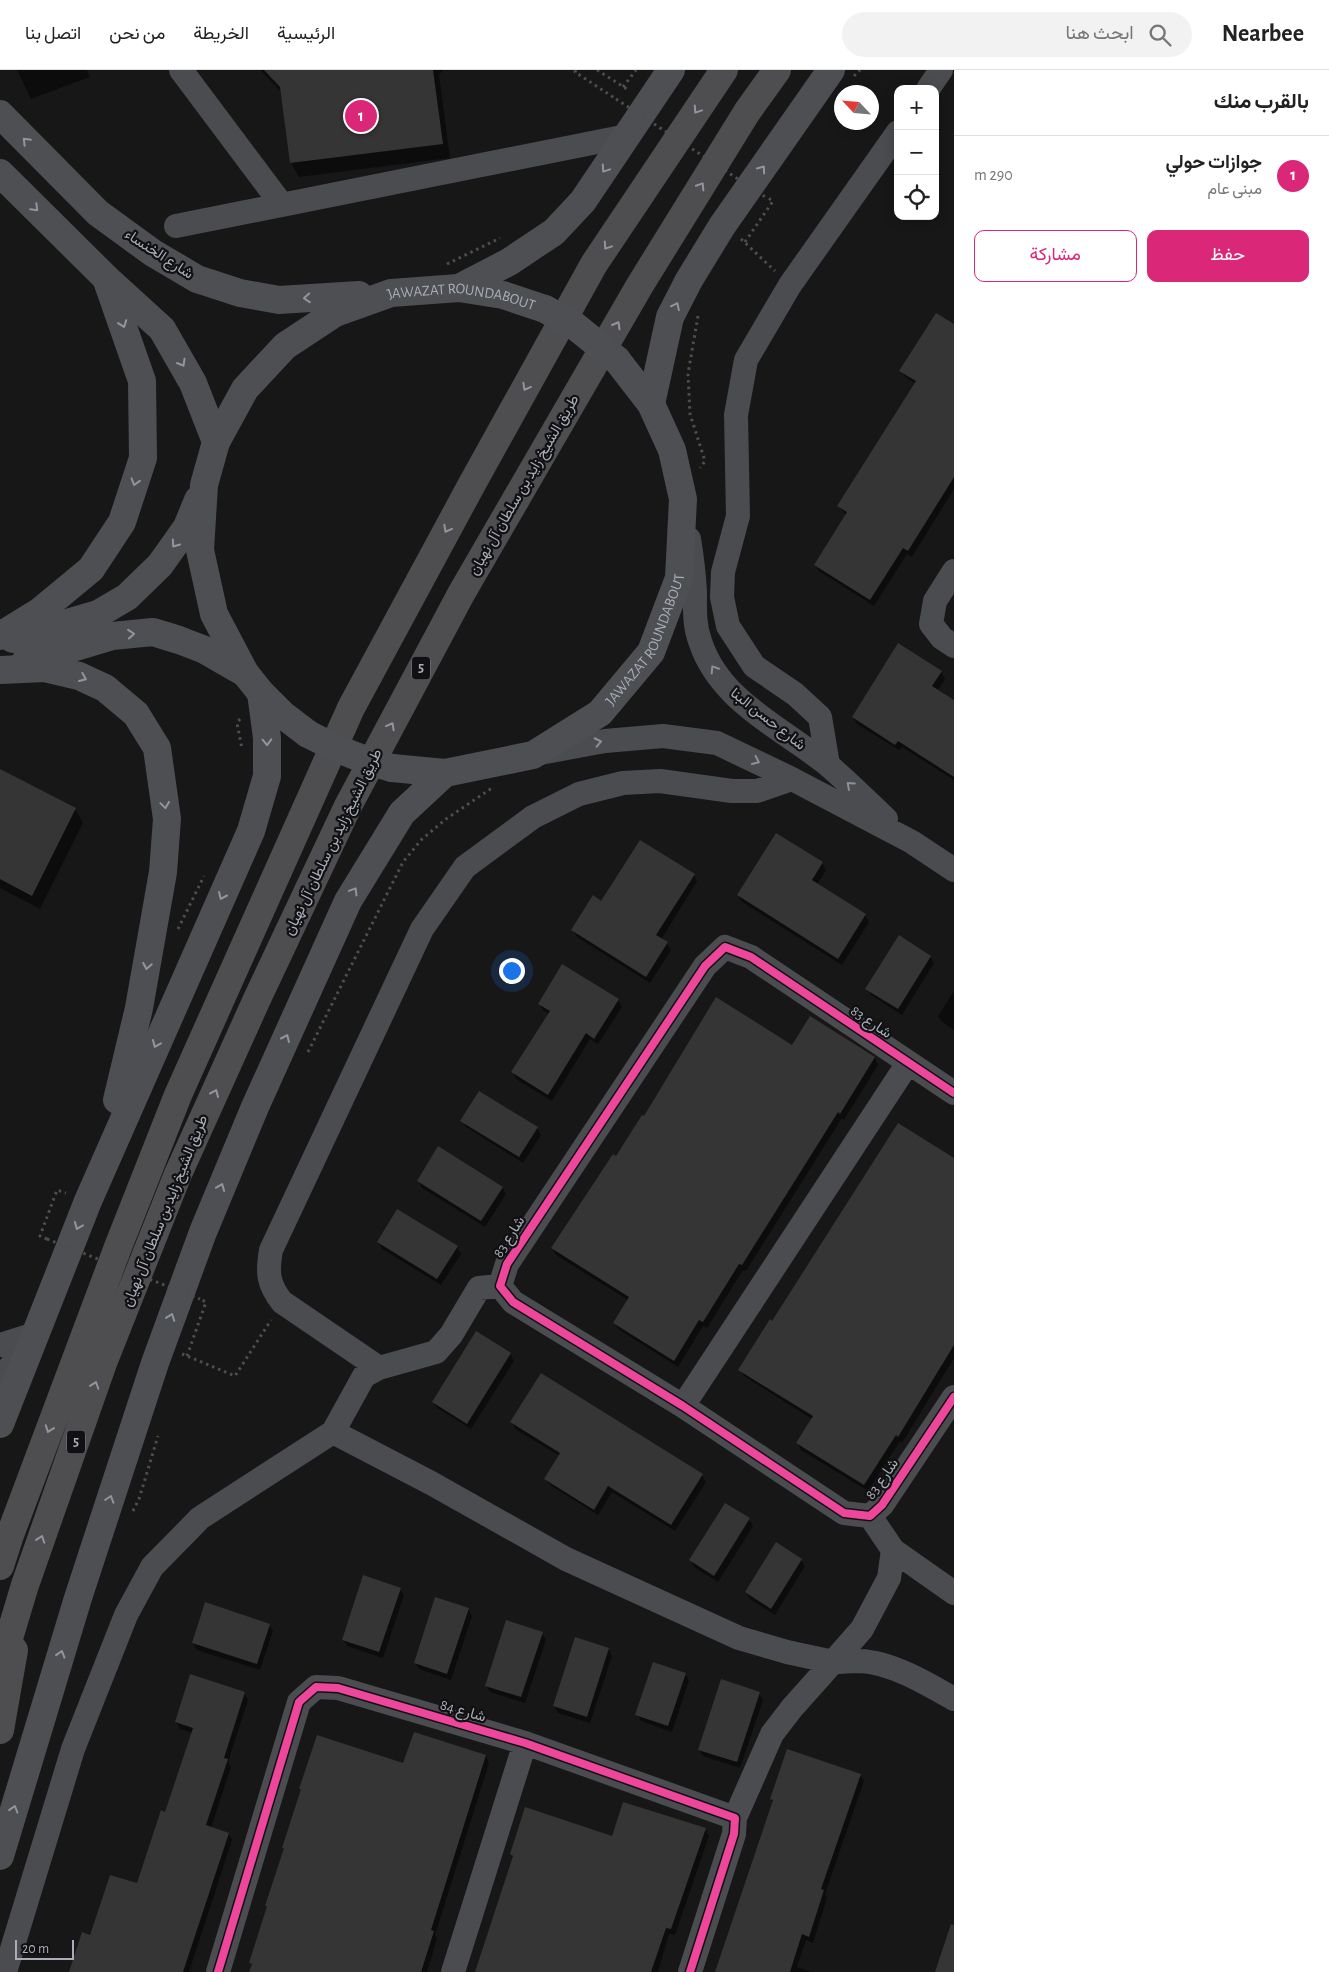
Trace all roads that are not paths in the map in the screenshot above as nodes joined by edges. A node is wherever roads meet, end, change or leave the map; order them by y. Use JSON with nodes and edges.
{"nodes":[{"id":1,"x":181,"y":70,"type":"edge"},
{"id":2,"x":671,"y":70,"type":"edge"},
{"id":3,"x":724,"y":70,"type":"edge"},
{"id":4,"x":777,"y":70,"type":"edge"},
{"id":5,"x":941,"y":70,"type":"edge"},
{"id":6,"x":842,"y":74,"type":"edge"},
{"id":7,"x":931,"y":85,"type":"edge"},
{"id":8,"x":0,"y":114,"type":"edge"},
{"id":9,"x":627,"y":136,"type":"junction"},
{"id":10,"x":894,"y":138,"type":"edge"},
{"id":11,"x":0,"y":173,"type":"edge"},
{"id":12,"x":282,"y":205,"type":"junction"},
{"id":13,"x":176,"y":226,"type":"dead end"},
{"id":14,"x":451,"y":277,"type":"junction"},
{"id":15,"x":106,"y":278,"type":"junction"},
{"id":16,"x":391,"y":293,"type":"junction"},
{"id":17,"x":651,"y":404,"type":"junction"},
{"id":18,"x":216,"y":442,"type":"junction"},
{"id":19,"x":204,"y":484,"type":"junction"},
{"id":20,"x":683,"y":499,"type":"junction"},
{"id":21,"x":954,"y":572,"type":"edge"},
{"id":22,"x":0,"y":636,"type":"edge"},
{"id":23,"x":0,"y":643,"type":"edge"},
{"id":24,"x":954,"y":646,"type":"edge"},
{"id":25,"x":0,"y":670,"type":"edge"},
{"id":26,"x":253,"y":683,"type":"junction"},
{"id":27,"x":533,"y":755,"type":"junction"},
{"id":28,"x":828,"y":765,"type":"junction"},
{"id":29,"x":445,"y":773,"type":"junction"},
{"id":30,"x":792,"y":778,"type":"junction"},
{"id":31,"x":912,"y":842,"type":"junction"},
{"id":32,"x":954,"y":870,"type":"edge"},
{"id":33,"x":908,"y":1063,"type":"junction"},
{"id":34,"x":954,"y":1093,"type":"edge"},
{"id":35,"x":79,"y":1198,"type":"junction"},
{"id":36,"x":500,"y":1286,"type":"junction"},
{"id":37,"x":35,"y":1334,"type":"junction"},
{"id":38,"x":0,"y":1345,"type":"edge"},
{"id":39,"x":379,"y":1368,"type":"junction"},
{"id":40,"x":0,"y":1380,"type":"edge"},
{"id":41,"x":954,"y":1397,"type":"edge"},
{"id":42,"x":683,"y":1406,"type":"junction"},
{"id":43,"x":0,"y":1424,"type":"edge"},
{"id":44,"x":333,"y":1432,"type":"junction"},
{"id":45,"x":870,"y":1516,"type":"junction"},
{"id":46,"x":5,"y":1547,"type":"edge"},
{"id":47,"x":893,"y":1550,"type":"junction"},
{"id":48,"x":0,"y":1566,"type":"edge"},
{"id":49,"x":25,"y":1585,"type":"junction"},
{"id":50,"x":954,"y":1594,"type":"edge"},
{"id":51,"x":833,"y":1662,"type":"junction"},
{"id":52,"x":0,"y":1668,"type":"edge"},
{"id":53,"x":954,"y":1700,"type":"edge"},
{"id":54,"x":0,"y":1730,"type":"edge"},
{"id":55,"x":525,"y":1743,"type":"junction"},
{"id":56,"x":736,"y":1818,"type":"junction"},
{"id":57,"x":0,"y":1856,"type":"edge"},
{"id":58,"x":5,"y":1972,"type":"edge"},
{"id":59,"x":218,"y":1972,"type":"edge"},
{"id":60,"x":453,"y":1972,"type":"edge"},
{"id":61,"x":690,"y":1972,"type":"edge"}],
"edges":[{"from":1,"to":12,"type":"street"},
{"from":2,"to":9,"type":"main road"},
{"from":3,"to":46,"type":"highway","name":"طريق الشيخ زايد بن سلطان آل نهيان","number":"5","one_way":true},
{"from":49,"to":4,"type":"highway","name":"طريق الشيخ زايد بن سلطان آل نهيان","number":"5","one_way":true},
{"from":5,"to":7,"type":"street"},
{"from":17,"to":6,"type":"main road","one_way":true},
{"from":16,"to":8,"type":"main road","name":"شارع الخنساء","one_way":true},
{"from":9,"to":12,"type":"street"},
{"from":9,"to":14,"type":"main road","one_way":true},
{"from":10,"to":28,"type":"street"},
{"from":11,"to":15,"type":"main road","one_way":true},
{"from":12,"to":13,"type":"street"},
{"from":14,"to":16,"type":"main road","name":"JAWAZAT ROUNDABOUT"},
{"from":14,"to":17,"type":"main road","name":"JAWAZAT ROUNDABOUT","bridge":true},
{"from":15,"to":18,"type":"main road","one_way":true},
{"from":15,"to":22,"type":"main road","one_way":true},
{"from":16,"to":18,"type":"main road","name":"JAWAZAT ROUNDABOUT"},
{"from":17,"to":20,"type":"main road","name":"JAWAZAT ROUNDABOUT"},
{"from":18,"to":19,"type":"main road","name":"JAWAZAT ROUNDABOUT"},
{"from":19,"to":23,"type":"main road","one_way":true},
{"from":19,"to":26,"type":"main road","name":"JAWAZAT ROUNDABOUT"},
{"from":20,"to":27,"type":"main road","name":"JAWAZAT ROUNDABOUT"},
{"from":28,"to":20,"type":"street","name":"شارع حسن البنا","one_way":true},
{"from":21,"to":24,"type":"street"},
{"from":25,"to":26,"type":"main road","one_way":true},
{"from":25,"to":35,"type":"main road","one_way":true},
{"from":26,"to":29,"type":"main road","name":"JAWAZAT ROUNDABOUT","bridge":true},
{"from":26,"to":35,"type":"main road","one_way":true},
{"from":27,"to":29,"type":"main road","name":"JAWAZAT ROUNDABOUT"},
{"from":27,"to":30,"type":"street","name":"شارع حسن البنا","one_way":true},
{"from":31,"to":28,"type":"street","name":"شارع حسن البنا","one_way":true},
{"from":57,"to":29,"type":"main road","one_way":true},
{"from":30,"to":31,"type":"street","name":"شارع حسن البنا"},
{"from":30,"to":39,"type":"street"},
{"from":31,"to":32,"type":"street","name":"شارع حسن البنا"},
{"from":33,"to":34,"type":"street","name":"شارع 83"},
{"from":33,"to":36,"type":"street","name":"شارع 83"},
{"from":33,"to":42,"type":"street"},
{"from":35,"to":37,"type":"main road","one_way":true},
{"from":36,"to":39,"type":"street"},
{"from":36,"to":42,"type":"street","name":"شارع 83"},
{"from":37,"to":38,"type":"street"},
{"from":37,"to":40,"type":"street"},
{"from":37,"to":43,"type":"main road"},
{"from":39,"to":44,"type":"street"},
{"from":41,"to":45,"type":"street","name":"شارع 83"},
{"from":42,"to":45,"type":"street","name":"شارع 83"},
{"from":44,"to":51,"type":"street"},
{"from":44,"to":58,"type":"street"},
{"from":45,"to":47,"type":"street"},
{"from":46,"to":48,"type":"highway","name":"طريق الشيخ زايد بن سلطان آل نهيان","number":"5"},
{"from":47,"to":50,"type":"street"},
{"from":47,"to":51,"type":"street"},
{"from":49,"to":52,"type":"highway","name":"طريق الشيخ زايد بن سلطان آل نهيان","number":"5"},
{"from":49,"to":54,"type":"highway"},
{"from":51,"to":53,"type":"street"},
{"from":51,"to":56,"type":"street"},
{"from":55,"to":56,"type":"street","name":"شارع 84"},
{"from":55,"to":59,"type":"street","name":"شارع 84"},
{"from":55,"to":60,"type":"street"},
{"from":56,"to":61,"type":"street"}]}
